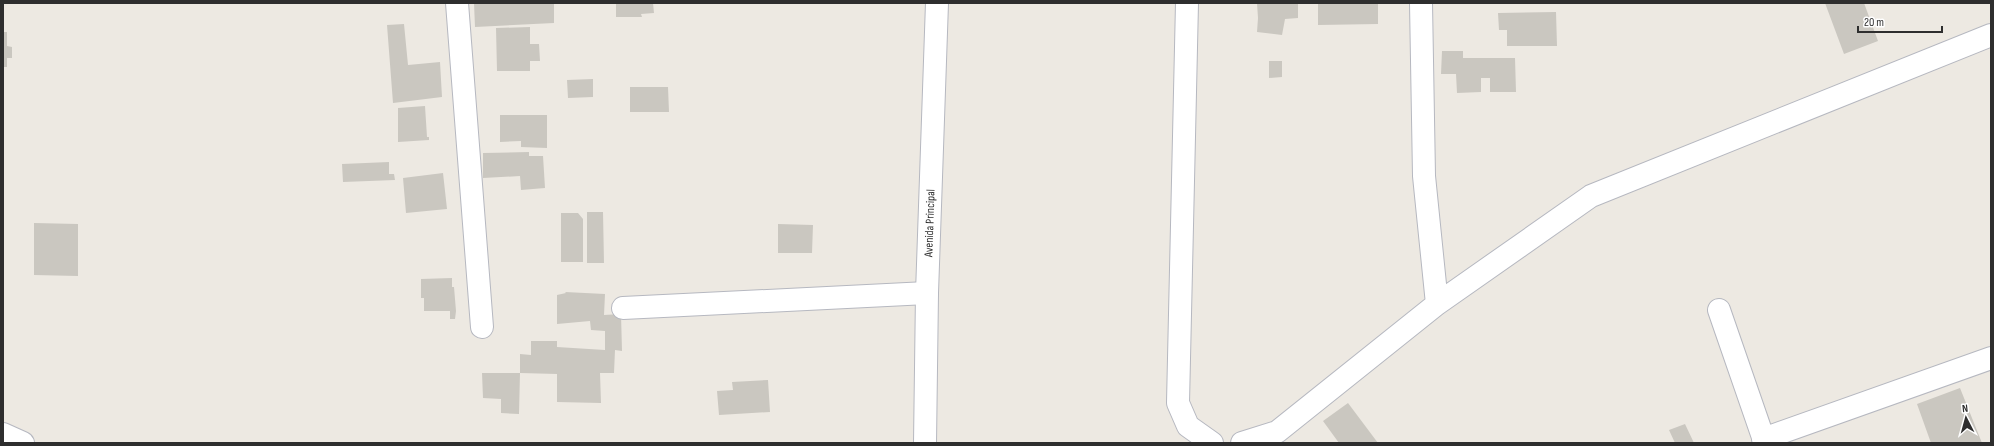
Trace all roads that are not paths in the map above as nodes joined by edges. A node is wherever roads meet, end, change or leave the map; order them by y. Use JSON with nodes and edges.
{"nodes":[{"id":1,"x":457,"y":3,"type":"edge"},
{"id":2,"x":937,"y":3,"type":"edge"},
{"id":3,"x":1187,"y":3,"type":"edge"},
{"id":4,"x":1421,"y":3,"type":"edge"},
{"id":5,"x":1991,"y":35,"type":"edge"},
{"id":6,"x":927,"y":293,"type":"junction"},
{"id":7,"x":1437,"y":304,"type":"junction"},
{"id":8,"x":624,"y":308,"type":"dead end"},
{"id":9,"x":1719,"y":310,"type":"dead end"},
{"id":10,"x":482,"y":327,"type":"dead end"},
{"id":11,"x":1991,"y":358,"type":"edge"},
{"id":12,"x":3,"y":434,"type":"edge"},
{"id":13,"x":1764,"y":441,"type":"edge"},
{"id":14,"x":23,"y":443,"type":"edge"},
{"id":15,"x":925,"y":443,"type":"edge"},
{"id":16,"x":1212,"y":443,"type":"edge"},
{"id":17,"x":1242,"y":443,"type":"edge"}],
"edges":[{"from":1,"to":10,"type":"street"},
{"from":2,"to":6,"type":"street","name":"Avenida Principal"},
{"from":3,"to":16,"type":"street"},
{"from":4,"to":7,"type":"street"},
{"from":5,"to":7,"type":"street"},
{"from":6,"to":8,"type":"street"},
{"from":6,"to":15,"type":"street","name":"Avenida Principal"},
{"from":7,"to":17,"type":"street"},
{"from":9,"to":13,"type":"street"},
{"from":11,"to":13,"type":"street"},
{"from":12,"to":14,"type":"street"}]}
